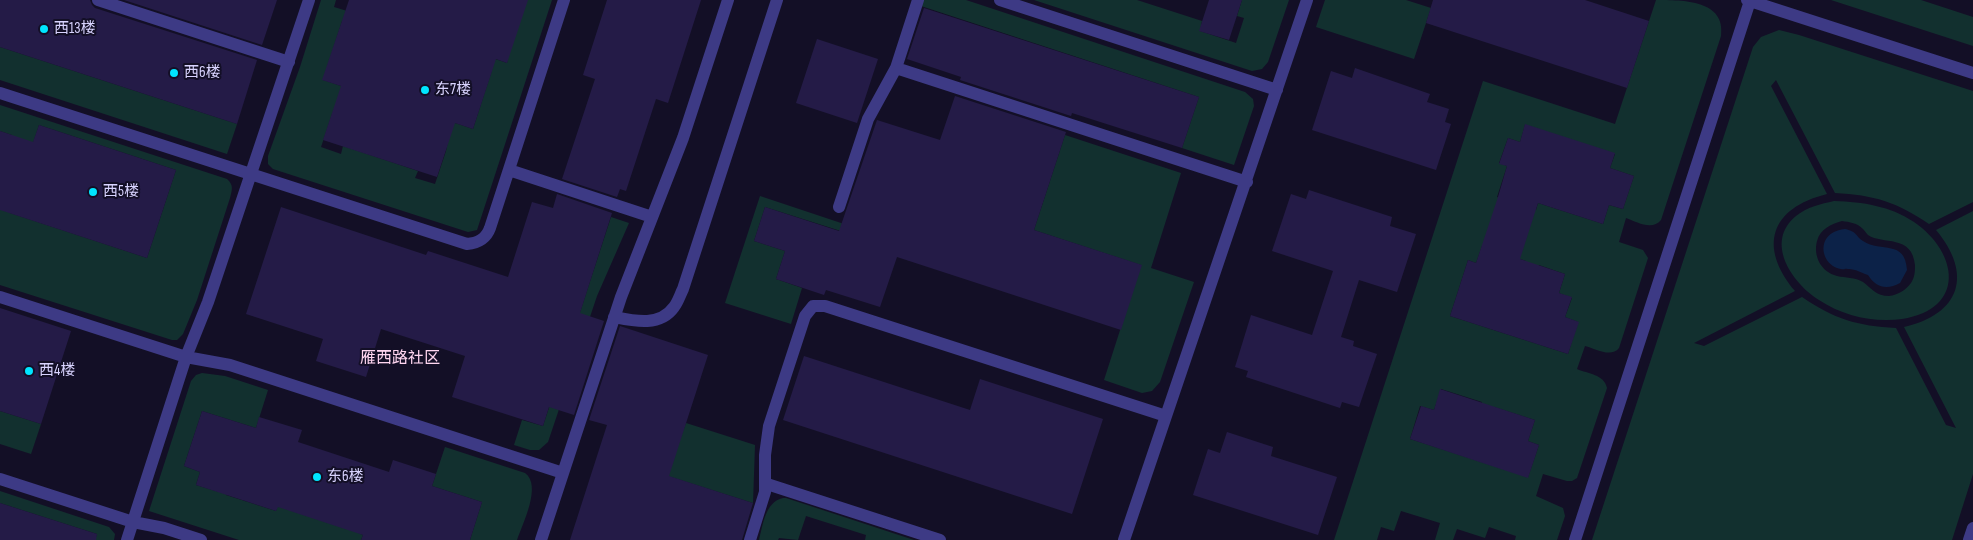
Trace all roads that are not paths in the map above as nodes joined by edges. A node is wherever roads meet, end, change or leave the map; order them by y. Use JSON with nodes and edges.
{"nodes":[{"id":1,"x":98,"y":0,"type":"edge"},
{"id":2,"x":309,"y":0,"type":"edge"},
{"id":3,"x":564,"y":0,"type":"edge"},
{"id":4,"x":728,"y":0,"type":"edge"},
{"id":5,"x":777,"y":0,"type":"edge"},
{"id":6,"x":918,"y":0,"type":"edge"},
{"id":7,"x":1000,"y":0,"type":"edge"},
{"id":8,"x":1307,"y":0,"type":"edge"},
{"id":9,"x":1748,"y":0,"type":"edge"},
{"id":10,"x":289,"y":62,"type":"junction"},
{"id":11,"x":896,"y":68,"type":"junction"},
{"id":12,"x":1973,"y":73,"type":"edge"},
{"id":13,"x":1277,"y":90,"type":"junction"},
{"id":14,"x":0,"y":93,"type":"edge"},
{"id":15,"x":509,"y":170,"type":"junction"},
{"id":16,"x":250,"y":174,"type":"junction"},
{"id":17,"x":1247,"y":182,"type":"junction"},
{"id":18,"x":839,"y":207,"type":"dead end"},
{"id":19,"x":652,"y":216,"type":"junction"},
{"id":20,"x":0,"y":297,"type":"edge"},
{"id":21,"x":614,"y":317,"type":"junction"},
{"id":22,"x":186,"y":358,"type":"junction"},
{"id":23,"x":1166,"y":416,"type":"junction"},
{"id":24,"x":563,"y":473,"type":"junction"},
{"id":25,"x":0,"y":479,"type":"edge"},
{"id":26,"x":767,"y":484,"type":"junction"},
{"id":27,"x":133,"y":522,"type":"junction"},
{"id":28,"x":1973,"y":528,"type":"edge"},
{"id":29,"x":127,"y":540,"type":"edge"},
{"id":30,"x":201,"y":540,"type":"edge"},
{"id":31,"x":542,"y":540,"type":"edge"},
{"id":32,"x":750,"y":540,"type":"edge"},
{"id":33,"x":940,"y":540,"type":"edge"},
{"id":34,"x":1124,"y":540,"type":"edge"},
{"id":35,"x":1575,"y":540,"type":"edge"},
{"id":36,"x":1969,"y":540,"type":"edge"}],
"edges":[{"from":1,"to":10,"type":"street"},
{"from":2,"to":10,"type":"street"},
{"from":3,"to":15,"type":"street"},
{"from":4,"to":19,"type":"street"},
{"from":5,"to":21,"type":"street"},
{"from":6,"to":11,"type":"street"},
{"from":7,"to":13,"type":"street"},
{"from":8,"to":13,"type":"street"},
{"from":9,"to":12,"type":"street"},
{"from":9,"to":35,"type":"street"},
{"from":10,"to":16,"type":"street"},
{"from":11,"to":17,"type":"street"},
{"from":11,"to":18,"type":"street"},
{"from":13,"to":17,"type":"street"},
{"from":14,"to":16,"type":"street"},
{"from":15,"to":16,"type":"street"},
{"from":15,"to":19,"type":"street"},
{"from":16,"to":22,"type":"street"},
{"from":17,"to":23,"type":"street"},
{"from":19,"to":21,"type":"street"},
{"from":20,"to":22,"type":"street"},
{"from":21,"to":24,"type":"street"},
{"from":22,"to":24,"type":"street"},
{"from":22,"to":27,"type":"street"},
{"from":23,"to":26,"type":"street"},
{"from":23,"to":34,"type":"street"},
{"from":24,"to":31,"type":"street"},
{"from":25,"to":27,"type":"street"},
{"from":26,"to":32,"type":"street"},
{"from":26,"to":33,"type":"street"},
{"from":27,"to":29,"type":"street"},
{"from":27,"to":30,"type":"street"},
{"from":28,"to":36,"type":"street"}]}
